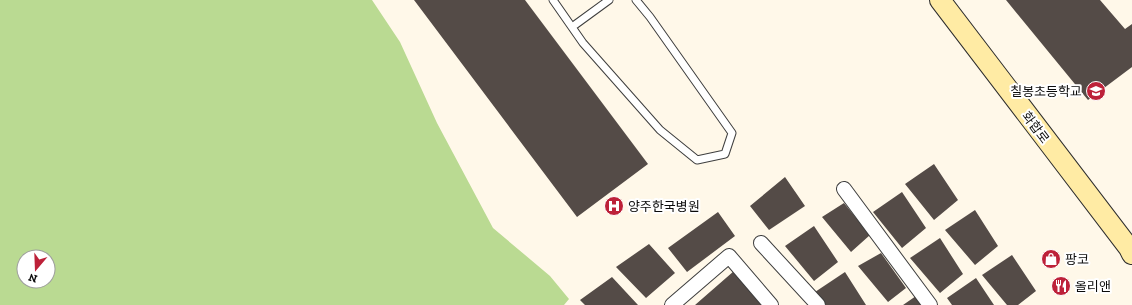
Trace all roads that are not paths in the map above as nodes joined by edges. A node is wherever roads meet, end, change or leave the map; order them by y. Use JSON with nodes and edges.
{"nodes":[{"id":1,"x":553,"y":0,"type":"edge"},
{"id":2,"x":609,"y":0,"type":"edge"},
{"id":3,"x":636,"y":0,"type":"edge"},
{"id":4,"x":940,"y":0,"type":"edge"},
{"id":5,"x":572,"y":27,"type":"junction"},
{"id":6,"x":844,"y":189,"type":"dead end"},
{"id":7,"x":761,"y":243,"type":"dead end"},
{"id":8,"x":1131,"y":250,"type":"edge"},
{"id":9,"x":672,"y":305,"type":"edge"},
{"id":10,"x":770,"y":305,"type":"edge"},
{"id":11,"x":818,"y":305,"type":"edge"},
{"id":12,"x":930,"y":305,"type":"edge"}],
"edges":[{"from":1,"to":5,"type":"lane"},
{"from":2,"to":5,"type":"lane"},
{"from":3,"to":5,"type":"lane"},
{"from":4,"to":8,"type":"main road","name":"화합로"},
{"from":6,"to":12,"type":"street"},
{"from":7,"to":11,"type":"street"},
{"from":9,"to":10,"type":"street"}]}
